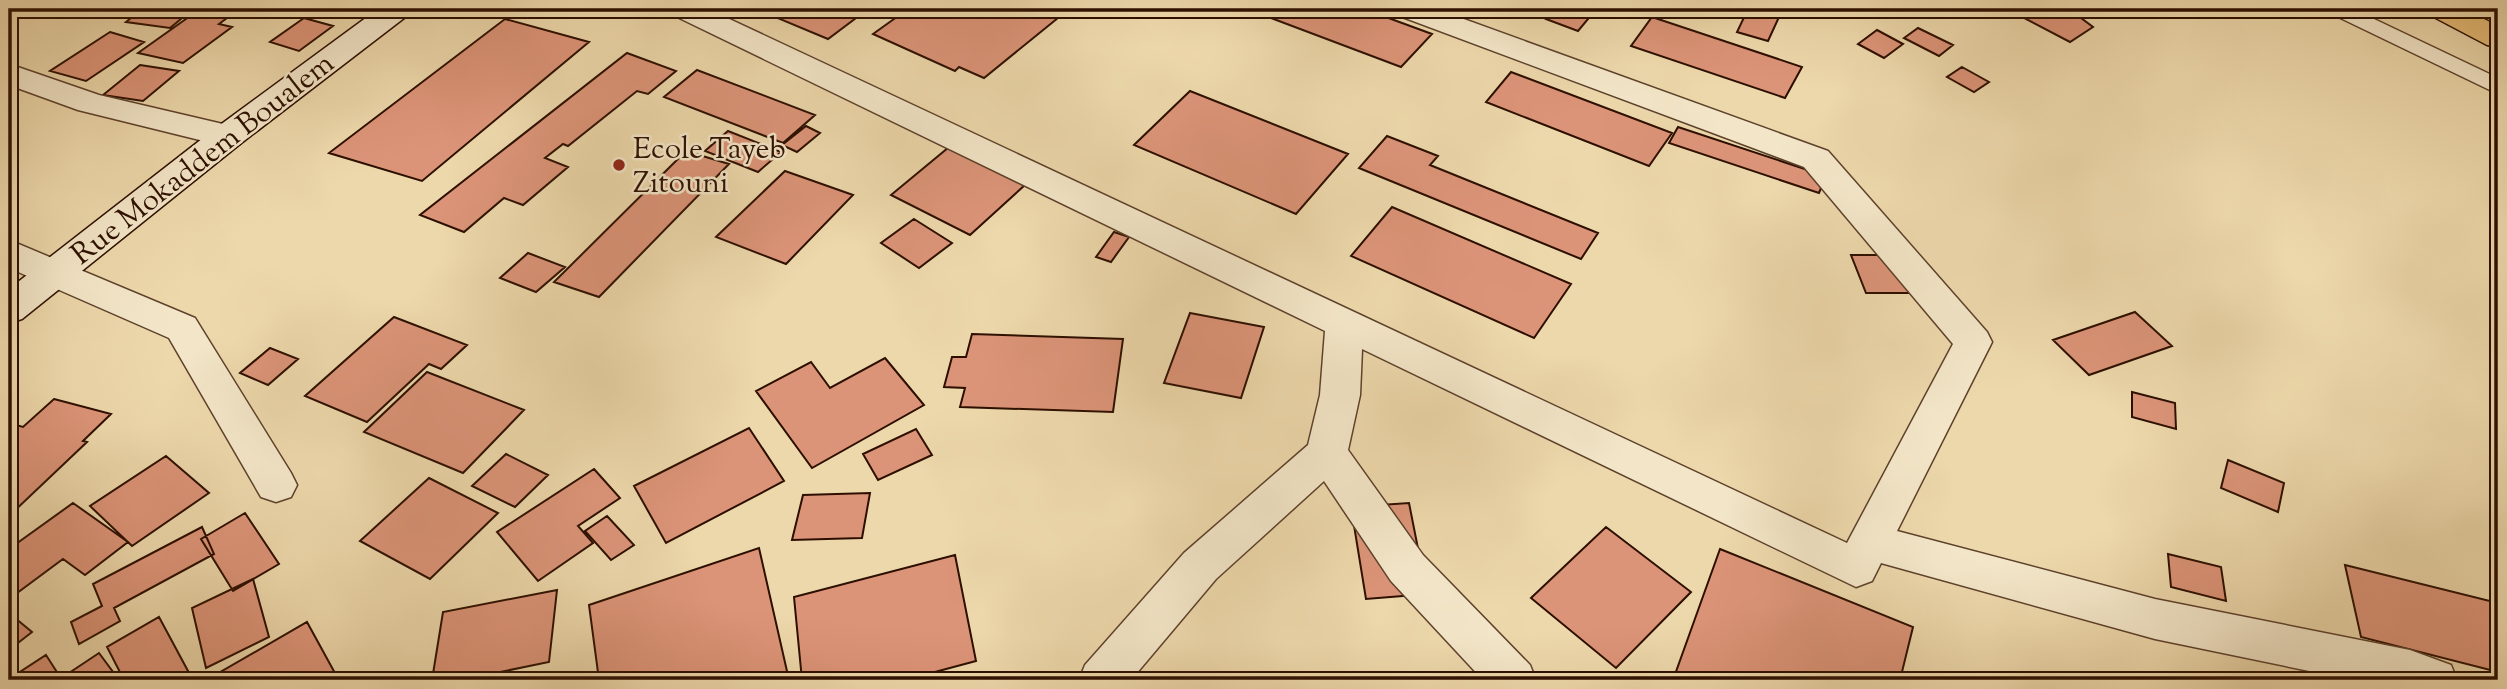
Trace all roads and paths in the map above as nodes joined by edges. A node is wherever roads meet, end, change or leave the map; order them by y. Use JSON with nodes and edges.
{"nodes":[{"id":1,"x":397,"y":9,"type":"edge"},
{"id":2,"x":684,"y":9,"type":"edge"},
{"id":3,"x":1408,"y":9,"type":"edge"},
{"id":4,"x":2337,"y":9,"type":"edge"},
{"id":5,"x":2441,"y":9,"type":"edge"},
{"id":6,"x":2498,"y":38,"type":"edge"},
{"id":7,"x":9,"y":74,"type":"edge"},
{"id":8,"x":2498,"y":87,"type":"edge"},
{"id":9,"x":229,"y":136,"type":"junction"},
{"id":10,"x":9,"y":253,"type":"edge"},
{"id":11,"x":57,"y":272,"type":"junction"},
{"id":12,"x":9,"y":309,"type":"edge"},
{"id":13,"x":1344,"y":324,"type":"junction"},
{"id":14,"x":1327,"y":453,"type":"junction"},
{"id":15,"x":275,"y":485,"type":"dead end"},
{"id":16,"x":1870,"y":542,"type":"junction"},
{"id":17,"x":1102,"y":680,"type":"edge"},
{"id":18,"x":1513,"y":680,"type":"edge"},
{"id":19,"x":2434,"y":680,"type":"edge"}],
"edges":[{"from":1,"to":9,"type":"street","name":"Rue Mokaddem Boualem"},
{"from":2,"to":13,"type":"street"},
{"from":3,"to":16,"type":"street"},
{"from":4,"to":8,"type":"lane"},
{"from":5,"to":6,"type":"highway"},
{"from":7,"to":9,"type":"street"},
{"from":9,"to":11,"type":"street","name":"Rue Mokaddem Boualem"},
{"from":10,"to":11,"type":"street"},
{"from":11,"to":12,"type":"street","name":"Rue Mokaddem Boualem"},
{"from":11,"to":15,"type":"street"},
{"from":13,"to":14,"type":"street"},
{"from":13,"to":16,"type":"street"},
{"from":14,"to":17,"type":"street"},
{"from":14,"to":18,"type":"street"},
{"from":16,"to":19,"type":"street"}]}
